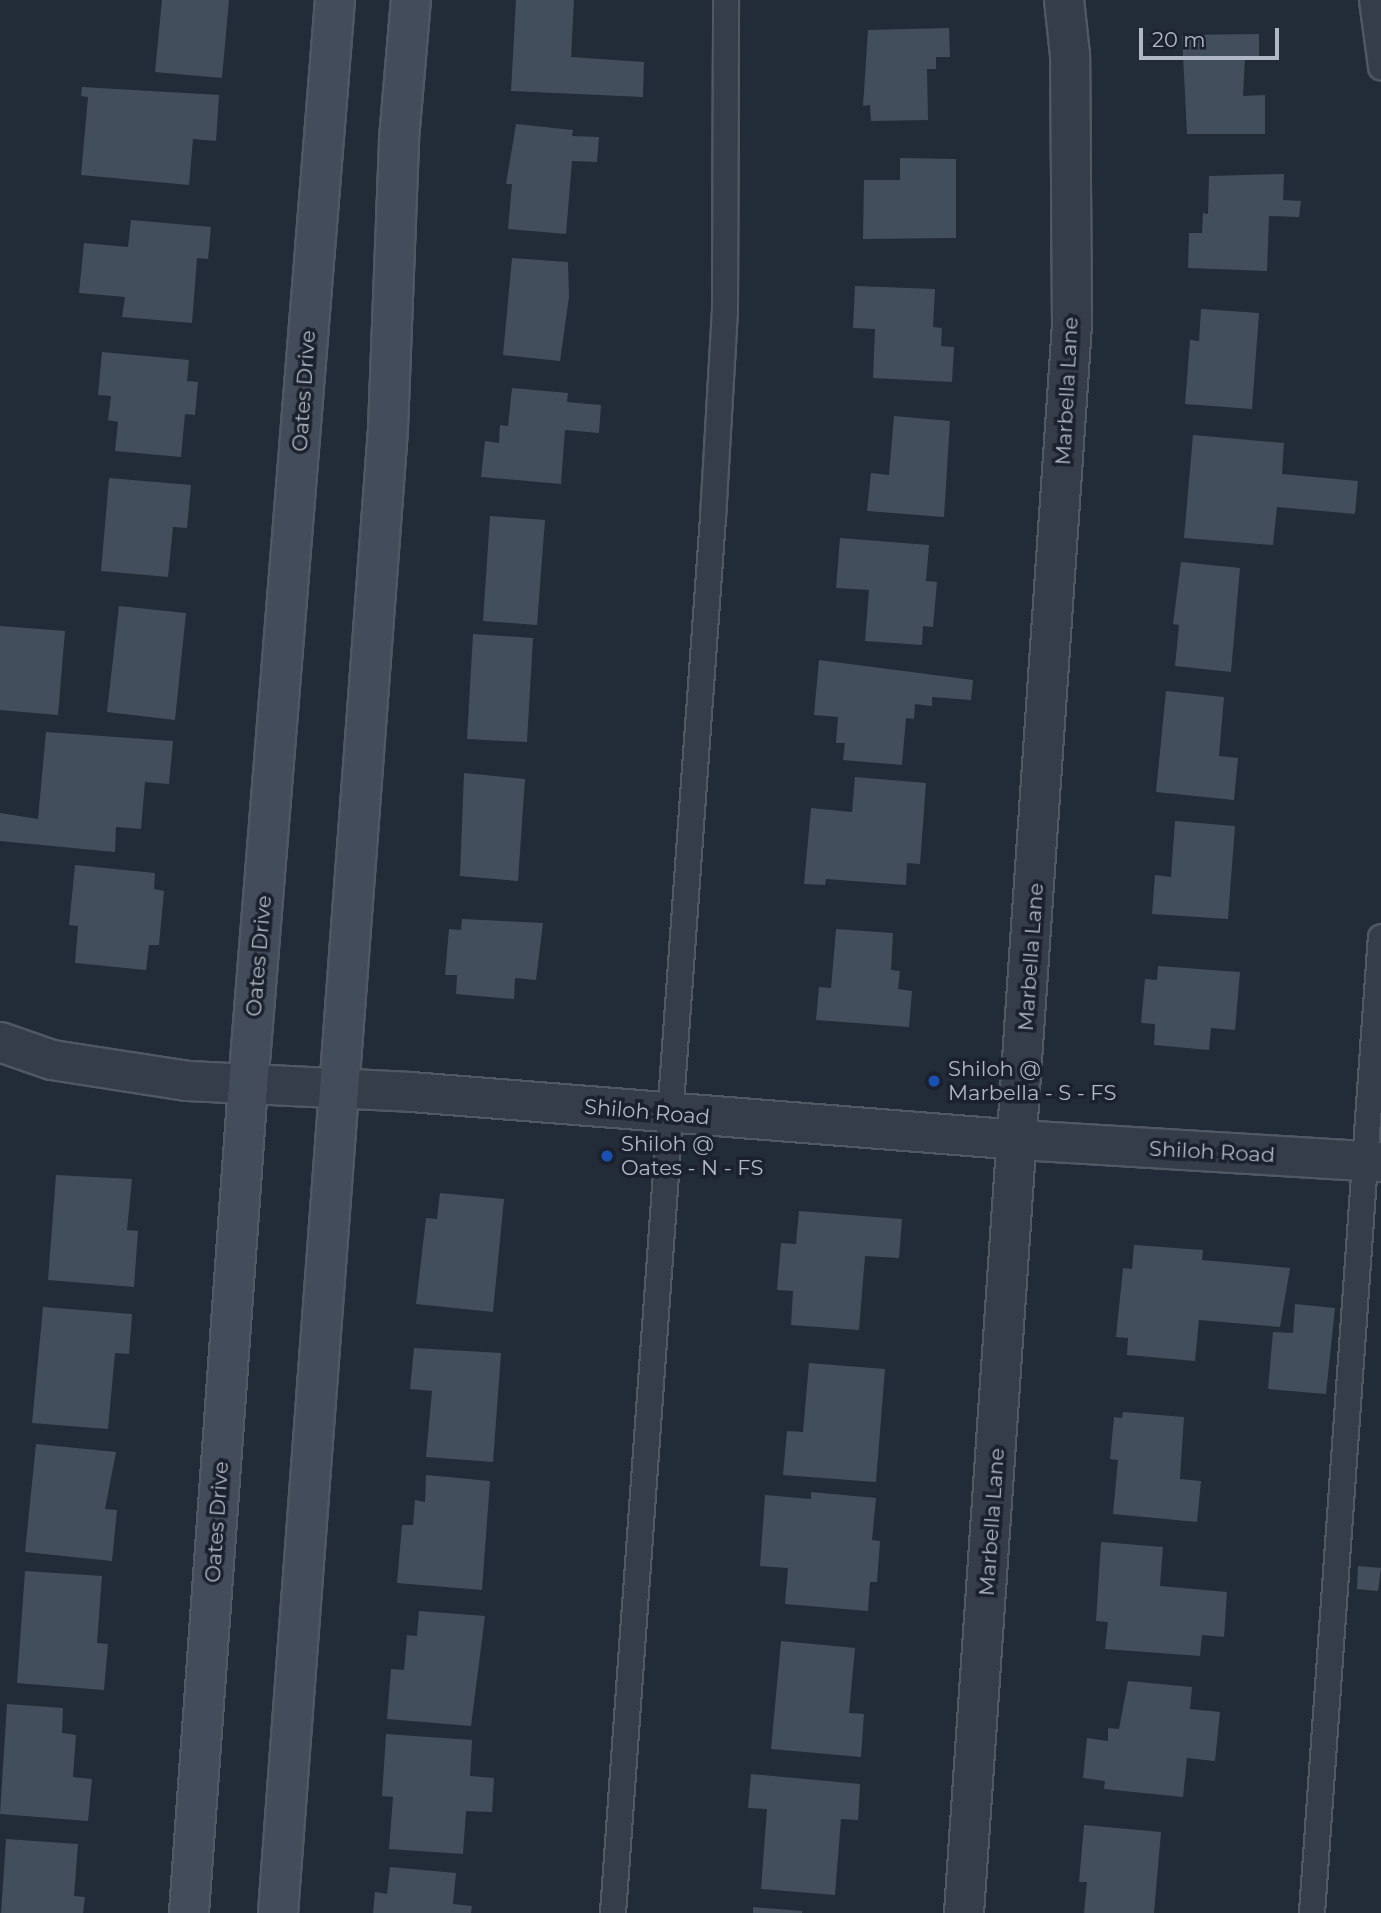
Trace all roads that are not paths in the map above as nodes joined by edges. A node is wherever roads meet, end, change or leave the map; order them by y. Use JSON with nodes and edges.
{"nodes":[{"id":1,"x":335,"y":0,"type":"edge"},
{"id":2,"x":411,"y":0,"type":"edge"},
{"id":3,"x":726,"y":0,"type":"edge"},
{"id":4,"x":1064,"y":0,"type":"edge"},
{"id":5,"x":1372,"y":0,"type":"edge"},
{"id":6,"x":1381,"y":67,"type":"edge"},
{"id":7,"x":1381,"y":937,"type":"edge"},
{"id":8,"x":0,"y":1042,"type":"edge"},
{"id":9,"x":248,"y":1086,"type":"junction"},
{"id":10,"x":339,"y":1089,"type":"junction"},
{"id":11,"x":668,"y":1114,"type":"junction"},
{"id":12,"x":1020,"y":1140,"type":"junction"},
{"id":13,"x":1373,"y":1162,"type":"edge"},
{"id":14,"x":188,"y":1913,"type":"edge"},
{"id":15,"x":278,"y":1913,"type":"edge"},
{"id":16,"x":613,"y":1913,"type":"edge"},
{"id":17,"x":964,"y":1913,"type":"edge"},
{"id":18,"x":1312,"y":1913,"type":"edge"}],
"edges":[{"from":1,"to":9,"type":"main road","name":"Oates Drive"},
{"from":2,"to":10,"type":"main road"},
{"from":3,"to":11,"type":"lane"},
{"from":4,"to":12,"type":"street","name":"Marbella Lane"},
{"from":5,"to":6,"type":"lane"},
{"from":7,"to":13,"type":"lane"},
{"from":8,"to":9,"type":"street","name":"Shiloh Road"},
{"from":9,"to":10,"type":"street","name":"Shiloh Road"},
{"from":9,"to":14,"type":"main road","name":"Oates Drive"},
{"from":10,"to":11,"type":"street","name":"Shiloh Road"},
{"from":10,"to":15,"type":"main road"},
{"from":11,"to":12,"type":"street","name":"Shiloh Road"},
{"from":11,"to":16,"type":"lane"},
{"from":12,"to":13,"type":"street","name":"Shiloh Road"},
{"from":12,"to":17,"type":"street","name":"Marbella Lane"},
{"from":13,"to":18,"type":"lane"}]}
